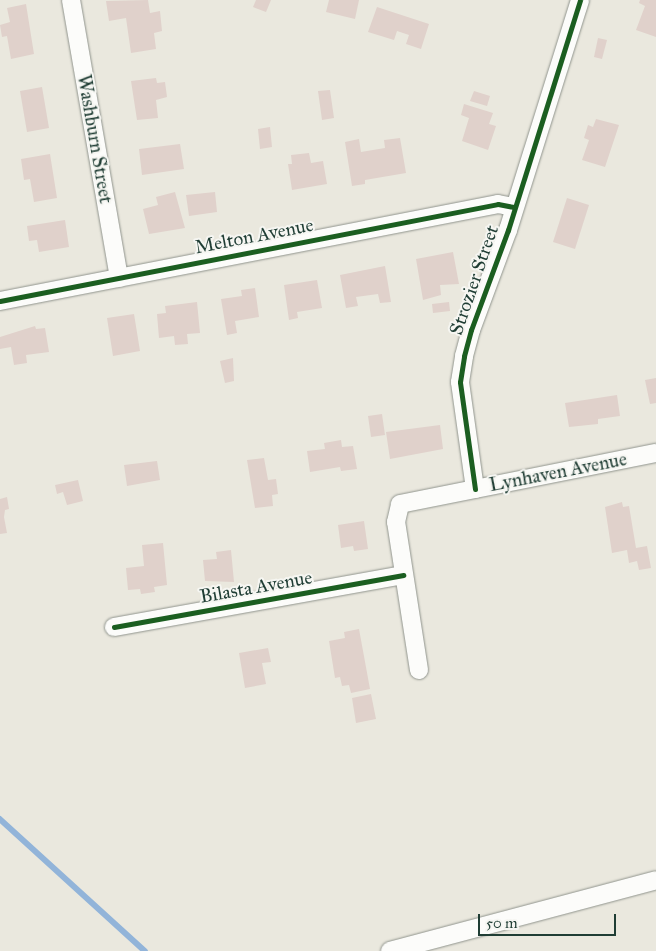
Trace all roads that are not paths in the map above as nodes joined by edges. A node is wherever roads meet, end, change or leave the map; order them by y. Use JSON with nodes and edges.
{"nodes":[{"id":1,"x":72,"y":0,"type":"edge"},
{"id":2,"x":580,"y":0,"type":"edge"},
{"id":3,"x":514,"y":207,"type":"junction"},
{"id":4,"x":119,"y":278,"type":"junction"},
{"id":5,"x":0,"y":301,"type":"edge"},
{"id":6,"x":656,"y":453,"type":"edge"},
{"id":7,"x":474,"y":489,"type":"junction"},
{"id":8,"x":403,"y":575,"type":"junction"},
{"id":9,"x":114,"y":627,"type":"dead end"},
{"id":10,"x":419,"y":670,"type":"dead end"},
{"id":11,"x":656,"y":880,"type":"edge"},
{"id":12,"x":396,"y":948,"type":"edge"}],
"edges":[{"from":1,"to":4,"type":"street","name":"Washburn Street"},
{"from":2,"to":3,"type":"street","name":"Strozier Street"},
{"from":3,"to":4,"type":"street","name":"Melton Avenue"},
{"from":3,"to":7,"type":"street","name":"Strozier Street"},
{"from":4,"to":5,"type":"street","name":"Melton Avenue"},
{"from":6,"to":7,"type":"street","name":"Lynhaven Avenue"},
{"from":7,"to":8,"type":"street","name":"Lynhaven Avenue"},
{"from":8,"to":9,"type":"street","name":"Bilasta Avenue"},
{"from":8,"to":10,"type":"street"},
{"from":11,"to":12,"type":"street"}]}
